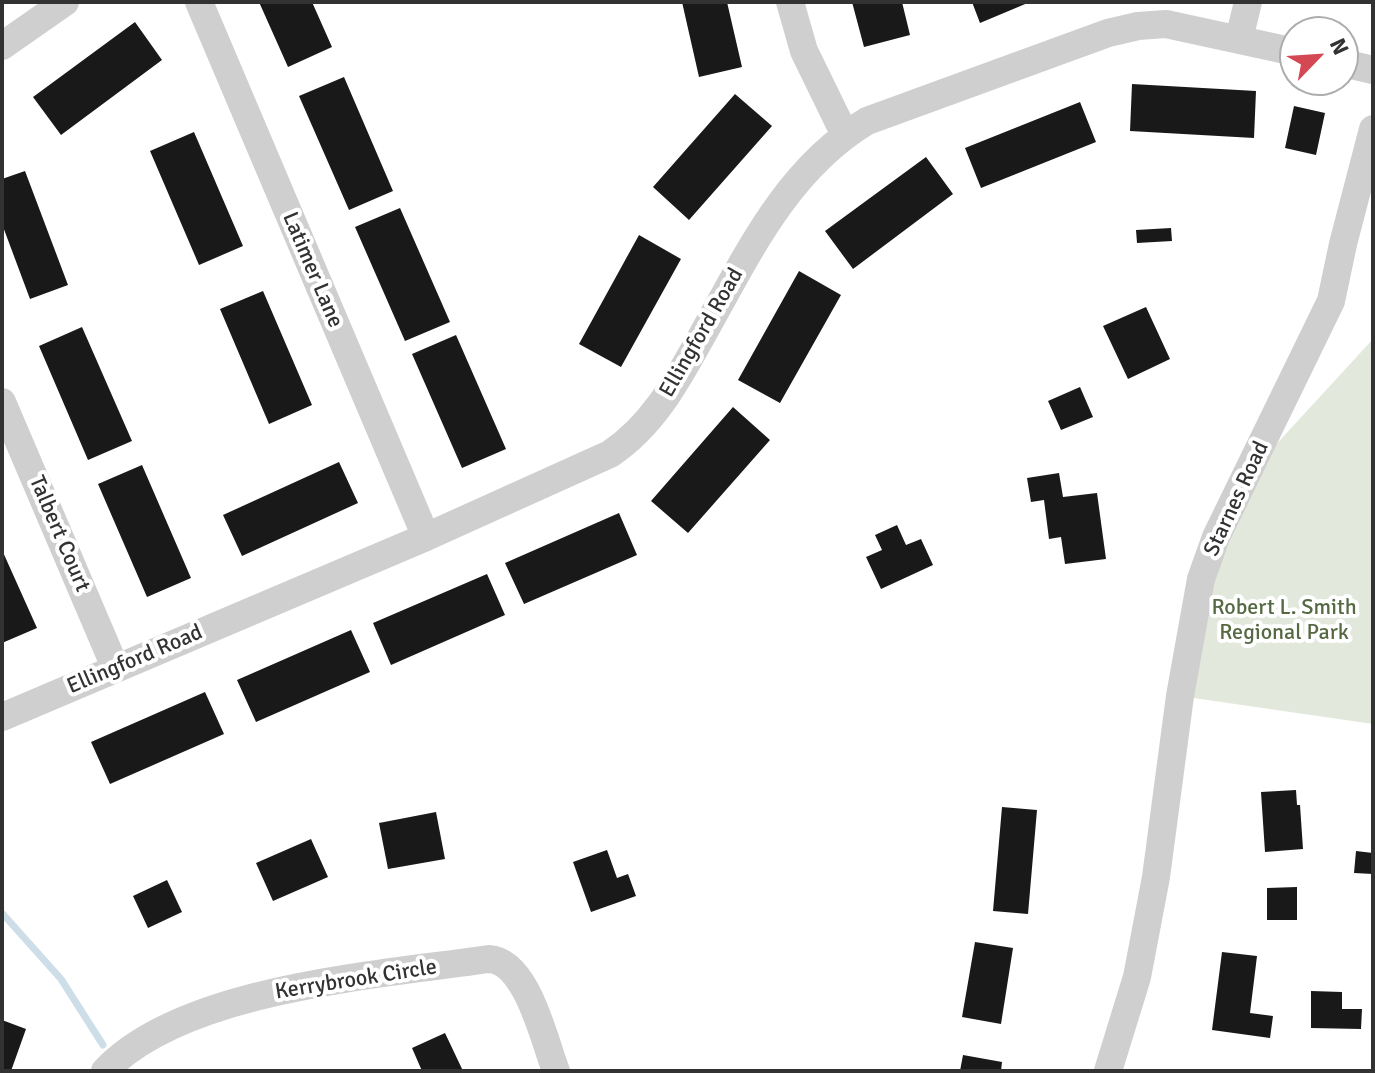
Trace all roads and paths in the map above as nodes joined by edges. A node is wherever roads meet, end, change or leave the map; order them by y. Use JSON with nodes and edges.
{"nodes":[{"id":1,"x":65,"y":2,"type":"edge"},
{"id":2,"x":199,"y":2,"type":"edge"},
{"id":3,"x":790,"y":2,"type":"edge"},
{"id":4,"x":1248,"y":2,"type":"edge"},
{"id":5,"x":1239,"y":39,"type":"junction"},
{"id":6,"x":2,"y":46,"type":"edge"},
{"id":7,"x":1279,"y":48,"type":"edge"},
{"id":8,"x":1373,"y":129,"type":"edge"},
{"id":9,"x":845,"y":135,"type":"junction"},
{"id":10,"x":2,"y":402,"type":"edge"},
{"id":11,"x":426,"y":537,"type":"junction"},
{"id":12,"x":115,"y":667,"type":"junction"},
{"id":13,"x":2,"y":717,"type":"edge"},
{"id":14,"x":105,"y":1071,"type":"edge"},
{"id":15,"x":556,"y":1071,"type":"edge"},
{"id":16,"x":1108,"y":1071,"type":"edge"}],
"edges":[{"from":1,"to":6,"type":"street"},
{"from":2,"to":11,"type":"street","name":"Latimer Lane"},
{"from":3,"to":9,"type":"street"},
{"from":4,"to":5,"type":"street"},
{"from":5,"to":7,"type":"street","name":"Ellingford Road"},
{"from":5,"to":9,"type":"street","name":"Ellingford Road"},
{"from":8,"to":16,"type":"street","name":"Starnes Road"},
{"from":9,"to":11,"type":"street","name":"Ellingford Road"},
{"from":10,"to":12,"type":"street","name":"Talbert Court"},
{"from":11,"to":12,"type":"street","name":"Ellingford Road"},
{"from":12,"to":13,"type":"street","name":"Ellingford Road"},
{"from":14,"to":15,"type":"street","name":"Kerrybrook Circle"}]}
